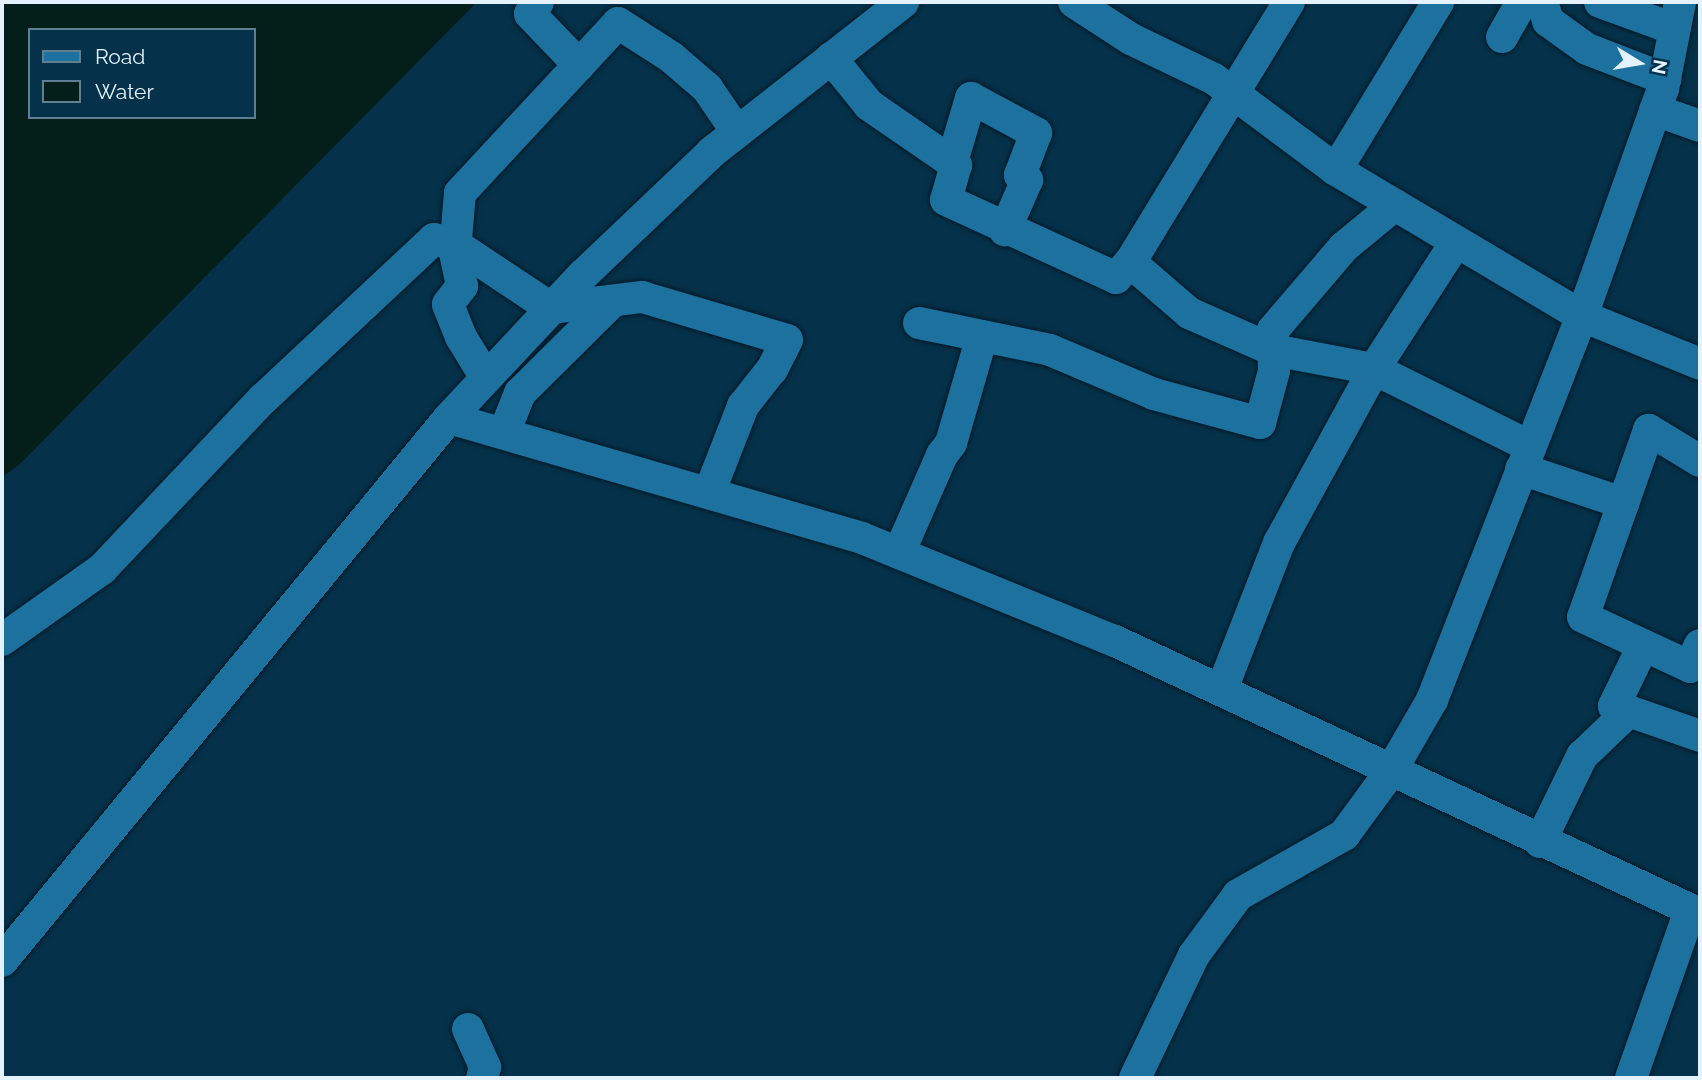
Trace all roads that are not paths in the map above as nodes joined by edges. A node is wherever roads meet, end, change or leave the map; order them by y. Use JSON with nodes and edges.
{"nodes":[{"id":1,"x":538,"y":2,"type":"edge"},
{"id":2,"x":903,"y":2,"type":"edge"},
{"id":3,"x":1074,"y":2,"type":"edge"},
{"id":4,"x":1289,"y":2,"type":"edge"},
{"id":5,"x":1438,"y":2,"type":"edge"},
{"id":6,"x":1522,"y":2,"type":"edge"},
{"id":7,"x":1542,"y":2,"type":"edge"},
{"id":8,"x":1600,"y":2,"type":"edge"},
{"id":9,"x":1677,"y":15,"type":"edge"},
{"id":10,"x":1502,"y":37,"type":"dead end"},
{"id":11,"x":831,"y":58,"type":"junction"},
{"id":12,"x":579,"y":65,"type":"junction"},
{"id":13,"x":1665,"y":79,"type":"junction"},
{"id":14,"x":1233,"y":93,"type":"junction"},
{"id":15,"x":1655,"y":110,"type":"junction"},
{"id":16,"x":1700,"y":126,"type":"edge"},
{"id":17,"x":737,"y":132,"type":"junction"},
{"id":18,"x":952,"y":162,"type":"junction"},
{"id":19,"x":1336,"y":170,"type":"junction"},
{"id":20,"x":1395,"y":205,"type":"junction"},
{"id":21,"x":1005,"y":230,"type":"junction"},
{"id":22,"x":1456,"y":242,"type":"junction"},
{"id":23,"x":456,"y":246,"type":"junction"},
{"id":24,"x":1130,"y":262,"type":"junction"},
{"id":25,"x":611,"y":303,"type":"junction"},
{"id":26,"x":551,"y":308,"type":"junction"},
{"id":27,"x":1582,"y":316,"type":"junction"},
{"id":28,"x":919,"y":323,"type":"dead end"},
{"id":29,"x":982,"y":336,"type":"junction"},
{"id":30,"x":1273,"y":350,"type":"junction"},
{"id":31,"x":1700,"y":364,"type":"edge"},
{"id":32,"x":1375,"y":366,"type":"junction"},
{"id":33,"x":486,"y":378,"type":"junction"},
{"id":34,"x":449,"y":418,"type":"junction"},
{"id":35,"x":504,"y":433,"type":"junction"},
{"id":36,"x":1525,"y":457,"type":"junction"},
{"id":37,"x":1700,"y":461,"type":"edge"},
{"id":38,"x":709,"y":493,"type":"junction"},
{"id":39,"x":1623,"y":503,"type":"junction"},
{"id":40,"x":900,"y":553,"type":"junction"},
{"id":41,"x":2,"y":640,"type":"edge"},
{"id":42,"x":1700,"y":645,"type":"edge"},
{"id":43,"x":1643,"y":646,"type":"junction"},
{"id":44,"x":1222,"y":689,"type":"junction"},
{"id":45,"x":1629,"y":711,"type":"junction"},
{"id":46,"x":1700,"y":736,"type":"edge"},
{"id":47,"x":1391,"y":771,"type":"junction"},
{"id":48,"x":1540,"y":842,"type":"junction"},
{"id":49,"x":1695,"y":912,"type":"edge"},
{"id":50,"x":2,"y":961,"type":"edge"},
{"id":51,"x":468,"y":1029,"type":"dead end"},
{"id":52,"x":482,"y":1078,"type":"edge"},
{"id":53,"x":1135,"y":1078,"type":"edge"},
{"id":54,"x":1631,"y":1078,"type":"edge"}],
"edges":[{"from":1,"to":12,"type":"street"},
{"from":2,"to":11,"type":"street"},
{"from":3,"to":14,"type":"street"},
{"from":4,"to":14,"type":"street"},
{"from":5,"to":19,"type":"street"},
{"from":6,"to":10,"type":"street"},
{"from":7,"to":13,"type":"street"},
{"from":8,"to":9,"type":"street"},
{"from":9,"to":13,"type":"street"},
{"from":11,"to":17,"type":"street"},
{"from":11,"to":18,"type":"street"},
{"from":12,"to":17,"type":"street"},
{"from":12,"to":23,"type":"street"},
{"from":13,"to":15,"type":"street"},
{"from":14,"to":19,"type":"street"},
{"from":14,"to":24,"type":"street"},
{"from":15,"to":16,"type":"street"},
{"from":15,"to":27,"type":"street"},
{"from":17,"to":26,"type":"street"},
{"from":18,"to":21,"type":"street"},
{"from":18,"to":21,"type":"street"},
{"from":19,"to":20,"type":"street"},
{"from":20,"to":22,"type":"street"},
{"from":20,"to":30,"type":"street"},
{"from":21,"to":24,"type":"street"},
{"from":22,"to":27,"type":"street"},
{"from":22,"to":32,"type":"street"},
{"from":23,"to":26,"type":"street"},
{"from":23,"to":33,"type":"street"},
{"from":23,"to":41,"type":"street"},
{"from":24,"to":30,"type":"street"},
{"from":25,"to":26,"type":"street"},
{"from":25,"to":35,"type":"street"},
{"from":25,"to":38,"type":"street"},
{"from":26,"to":33,"type":"street"},
{"from":27,"to":31,"type":"street"},
{"from":27,"to":36,"type":"street"},
{"from":28,"to":29,"type":"street"},
{"from":29,"to":30,"type":"street"},
{"from":29,"to":40,"type":"street"},
{"from":30,"to":32,"type":"street"},
{"from":32,"to":36,"type":"street"},
{"from":32,"to":44,"type":"street"},
{"from":33,"to":34,"type":"street"},
{"from":34,"to":35,"type":"street"},
{"from":34,"to":50,"type":"street"},
{"from":35,"to":38,"type":"street"},
{"from":36,"to":39,"type":"street"},
{"from":36,"to":47,"type":"street"},
{"from":37,"to":39,"type":"street"},
{"from":38,"to":40,"type":"street"},
{"from":39,"to":43,"type":"street"},
{"from":40,"to":44,"type":"street"},
{"from":42,"to":43,"type":"street"},
{"from":43,"to":45,"type":"street"},
{"from":44,"to":47,"type":"street"},
{"from":45,"to":46,"type":"street"},
{"from":45,"to":48,"type":"street"},
{"from":47,"to":48,"type":"street"},
{"from":47,"to":53,"type":"street"},
{"from":48,"to":49,"type":"street"},
{"from":49,"to":54,"type":"street"},
{"from":51,"to":52,"type":"street"}]}
